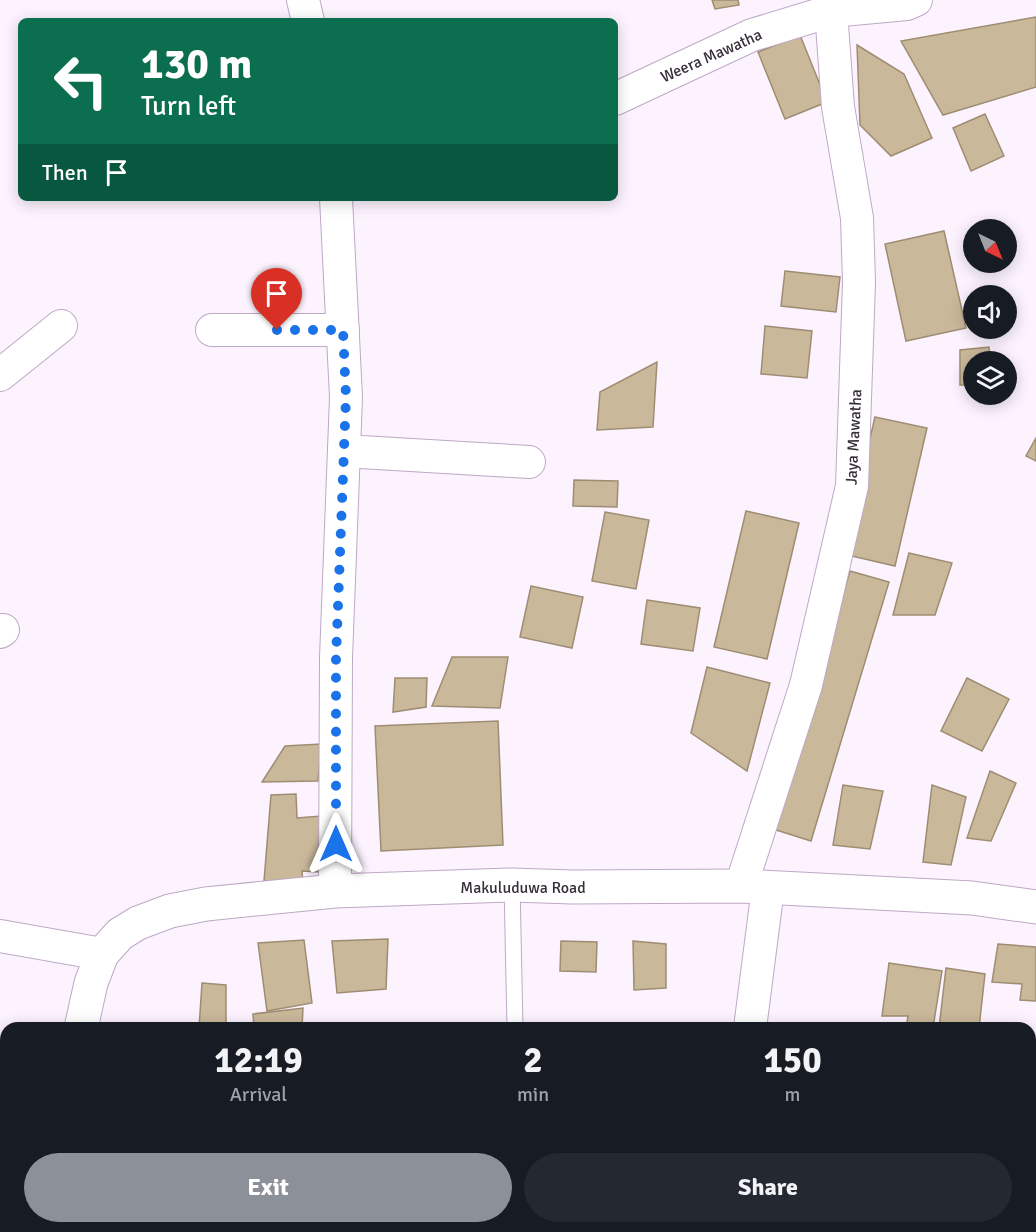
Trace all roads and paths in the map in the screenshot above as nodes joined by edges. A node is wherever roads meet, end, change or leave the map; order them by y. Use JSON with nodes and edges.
{"nodes":[{"id":1,"x":303,"y":0,"type":"edge"},
{"id":2,"x":916,"y":0,"type":"edge"},
{"id":3,"x":831,"y":11,"type":"junction"},
{"id":4,"x":307,"y":18,"type":"edge"},
{"id":5,"x":618,"y":98,"type":"edge"},
{"id":6,"x":336,"y":201,"type":"edge"},
{"id":7,"x":61,"y":326,"type":"dead end"},
{"id":8,"x":212,"y":330,"type":"dead end"},
{"id":9,"x":343,"y":330,"type":"junction"},
{"id":10,"x":0,"y":375,"type":"edge"},
{"id":11,"x":344,"y":451,"type":"junction"},
{"id":12,"x":529,"y":462,"type":"dead end"},
{"id":13,"x":512,"y":885,"type":"junction"},
{"id":14,"x":754,"y":887,"type":"junction"},
{"id":15,"x":335,"y":891,"type":"junction"},
{"id":16,"x":1036,"y":907,"type":"edge"},
{"id":17,"x":0,"y":936,"type":"edge"},
{"id":18,"x":102,"y":954,"type":"junction"},
{"id":19,"x":82,"y":1022,"type":"edge"},
{"id":20,"x":515,"y":1022,"type":"edge"},
{"id":21,"x":750,"y":1022,"type":"edge"}],
"edges":[{"from":1,"to":4,"type":"street"},
{"from":2,"to":3,"type":"street","name":"Weera Mawatha"},
{"from":3,"to":5,"type":"street","name":"Weera Mawatha"},
{"from":3,"to":14,"type":"street","name":"Jaya Mawatha"},
{"from":6,"to":9,"type":"street"},
{"from":7,"to":10,"type":"street"},
{"from":8,"to":9,"type":"street"},
{"from":9,"to":11,"type":"street"},
{"from":11,"to":12,"type":"street"},
{"from":11,"to":15,"type":"street"},
{"from":13,"to":14,"type":"street","name":"Makuluduwa Road"},
{"from":13,"to":15,"type":"street","name":"Makuluduwa Road"},
{"from":13,"to":20,"type":"lane"},
{"from":14,"to":16,"type":"street","name":"Makuluduwa Road"},
{"from":14,"to":21,"type":"street","name":"Jaya Mawatha"},
{"from":15,"to":18,"type":"street","name":"Makuluduwa Road"},
{"from":17,"to":18,"type":"street"},
{"from":18,"to":19,"type":"street","name":"Makuluduwa Road"}]}
